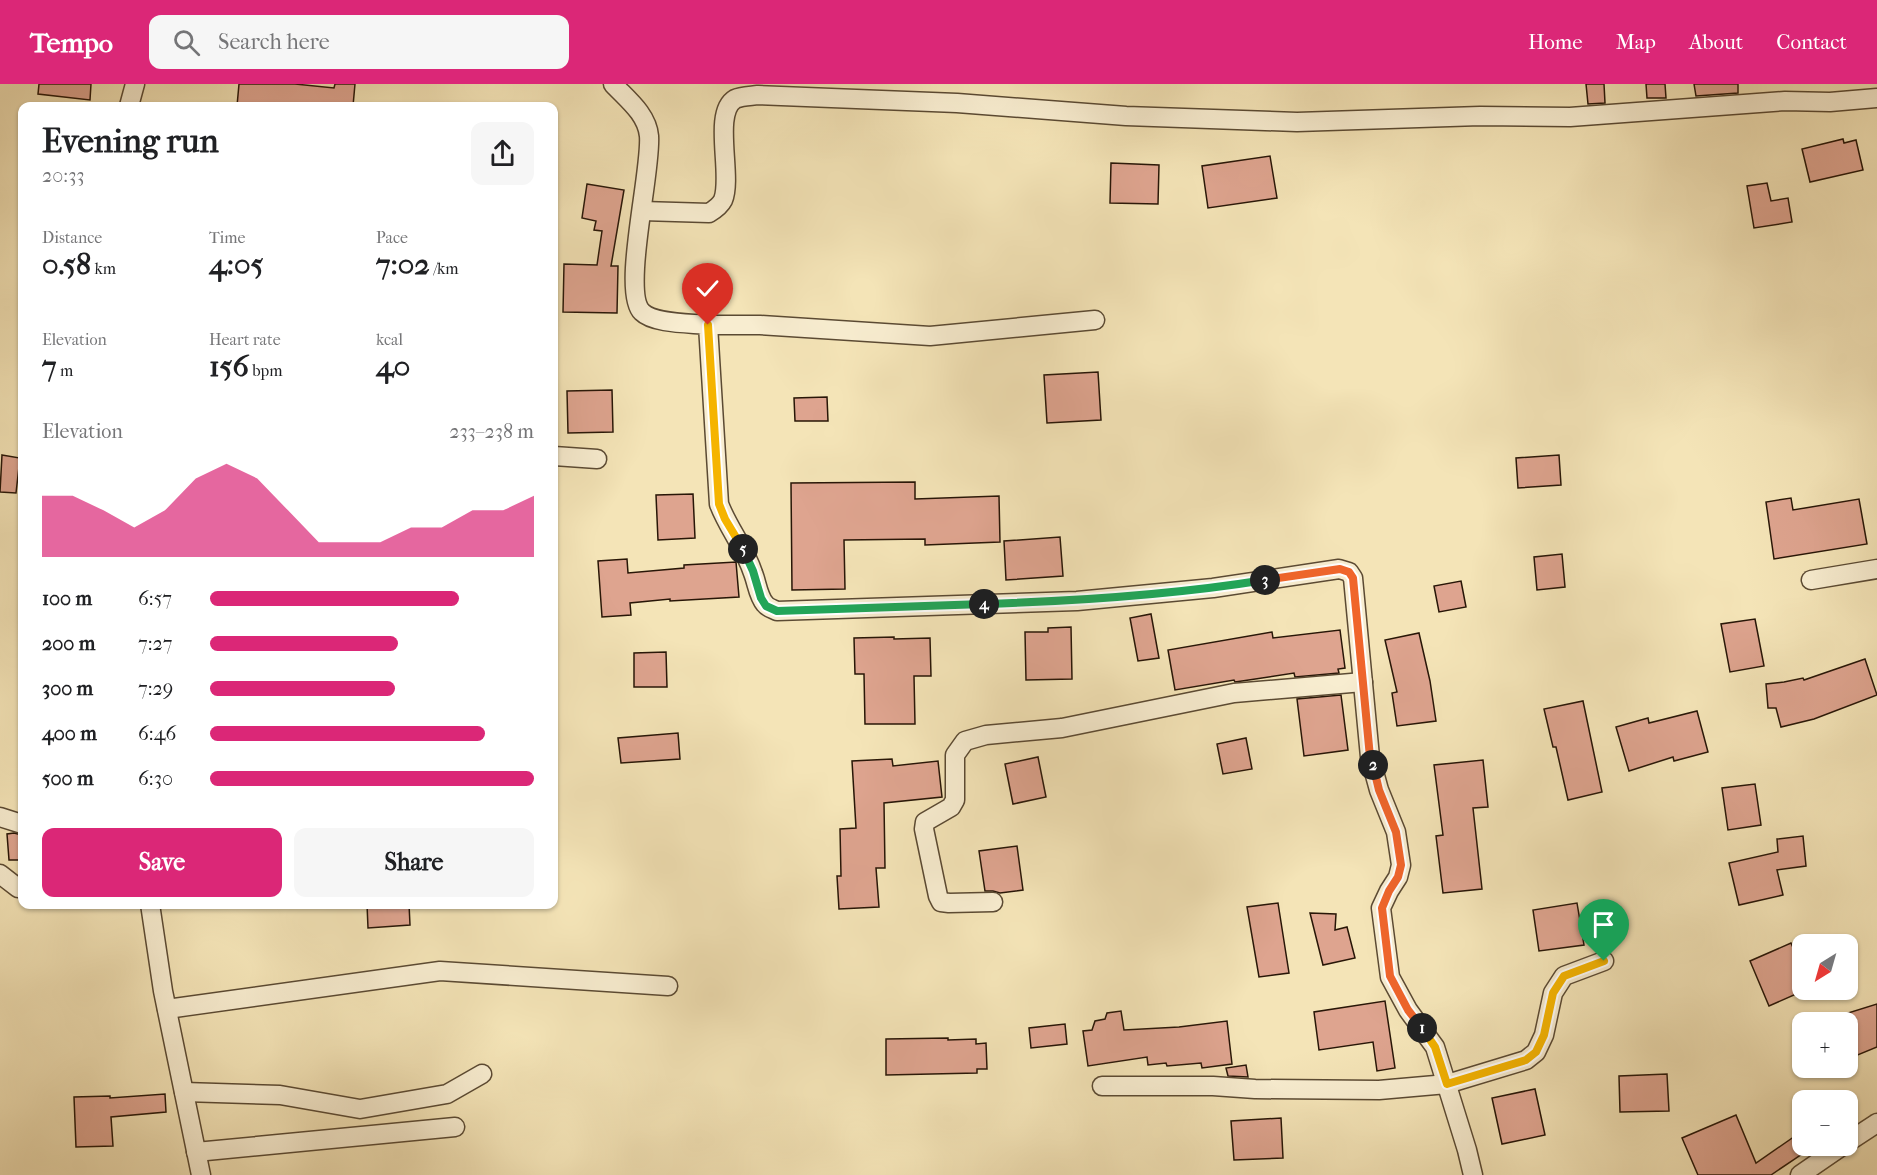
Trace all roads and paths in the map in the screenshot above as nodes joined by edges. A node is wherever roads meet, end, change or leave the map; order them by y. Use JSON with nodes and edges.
{"nodes":[{"id":1,"x":135,"y":84,"type":"edge"},
{"id":2,"x":613,"y":84,"type":"edge"},
{"id":3,"x":1877,"y":98,"type":"edge"},
{"id":4,"x":130,"y":102,"type":"edge"},
{"id":5,"x":642,"y":211,"type":"junction"},
{"id":6,"x":1095,"y":320,"type":"dead end"},
{"id":7,"x":708,"y":325,"type":"junction"},
{"id":8,"x":558,"y":456,"type":"edge"},
{"id":9,"x":597,"y":459,"type":"dead end"},
{"id":10,"x":1877,"y":569,"type":"edge"},
{"id":11,"x":1811,"y":580,"type":"dead end"},
{"id":12,"x":1363,"y":682,"type":"junction"},
{"id":13,"x":0,"y":817,"type":"edge"},
{"id":14,"x":18,"y":823,"type":"edge"},
{"id":15,"x":0,"y":874,"type":"edge"},
{"id":16,"x":18,"y":888,"type":"dead end"},
{"id":17,"x":993,"y":902,"type":"dead end"},
{"id":18,"x":151,"y":909,"type":"edge"},
{"id":19,"x":1604,"y":961,"type":"dead end"},
{"id":20,"x":668,"y":986,"type":"dead end"},
{"id":21,"x":167,"y":1009,"type":"junction"},
{"id":22,"x":482,"y":1074,"type":"dead end"},
{"id":23,"x":1447,"y":1084,"type":"junction"},
{"id":24,"x":1102,"y":1086,"type":"dead end"},
{"id":25,"x":184,"y":1092,"type":"junction"},
{"id":26,"x":1877,"y":1123,"type":"edge"},
{"id":27,"x":455,"y":1126,"type":"dead end"},
{"id":28,"x":1858,"y":1135,"type":"edge"},
{"id":29,"x":196,"y":1152,"type":"junction"},
{"id":30,"x":1828,"y":1156,"type":"edge"},
{"id":31,"x":201,"y":1175,"type":"edge"},
{"id":32,"x":1473,"y":1175,"type":"edge"},
{"id":33,"x":1800,"y":1175,"type":"edge"}],
"edges":[{"from":1,"to":4,"type":"street"},
{"from":2,"to":5,"type":"street"},
{"from":3,"to":5,"type":"street"},
{"from":5,"to":7,"type":"street"},
{"from":6,"to":7,"type":"street"},
{"from":7,"to":12,"type":"street"},
{"from":8,"to":9,"type":"street"},
{"from":10,"to":11,"type":"street"},
{"from":12,"to":17,"type":"street"},
{"from":12,"to":23,"type":"street"},
{"from":13,"to":14,"type":"street"},
{"from":15,"to":16,"type":"street"},
{"from":18,"to":21,"type":"street"},
{"from":19,"to":23,"type":"street"},
{"from":20,"to":21,"type":"street"},
{"from":21,"to":25,"type":"street"},
{"from":22,"to":25,"type":"street"},
{"from":23,"to":24,"type":"street"},
{"from":23,"to":32,"type":"street"},
{"from":25,"to":29,"type":"street"},
{"from":26,"to":28,"type":"street"},
{"from":27,"to":29,"type":"street"},
{"from":29,"to":31,"type":"street"},
{"from":30,"to":33,"type":"street"}]}
